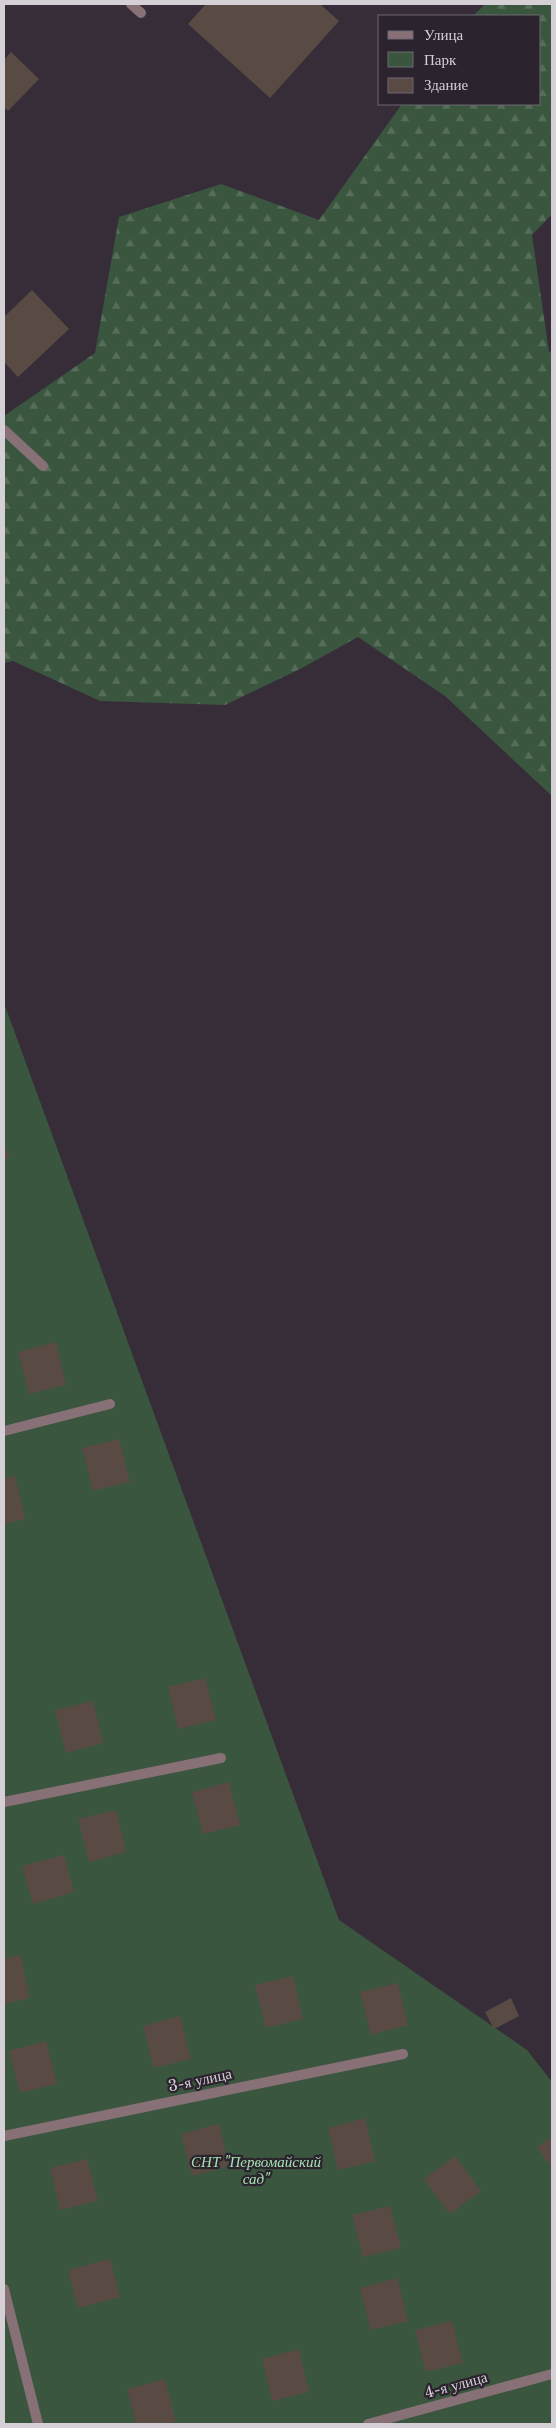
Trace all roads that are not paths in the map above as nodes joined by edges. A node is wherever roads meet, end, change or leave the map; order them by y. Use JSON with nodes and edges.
{"nodes":[{"id":1,"x":131,"y":4,"type":"edge"},
{"id":2,"x":142,"y":13,"type":"dead end"},
{"id":3,"x":4,"y":430,"type":"edge"},
{"id":4,"x":43,"y":466,"type":"dead end"},
{"id":5,"x":110,"y":1404,"type":"dead end"},
{"id":6,"x":4,"y":1431,"type":"edge"},
{"id":7,"x":221,"y":1758,"type":"dead end"},
{"id":8,"x":4,"y":1802,"type":"edge"},
{"id":9,"x":403,"y":2054,"type":"dead end"},
{"id":10,"x":4,"y":2136,"type":"edge"},
{"id":11,"x":4,"y":2289,"type":"edge"},
{"id":12,"x":552,"y":2374,"type":"edge"},
{"id":13,"x":38,"y":2424,"type":"edge"},
{"id":14,"x":368,"y":2424,"type":"edge"}],
"edges":[{"from":1,"to":2,"type":"street"},
{"from":3,"to":4,"type":"street"},
{"from":5,"to":6,"type":"street"},
{"from":7,"to":8,"type":"street"},
{"from":9,"to":10,"type":"street","name":"3-я улица"},
{"from":11,"to":13,"type":"street"},
{"from":12,"to":14,"type":"street","name":"4-я улица"}]}
